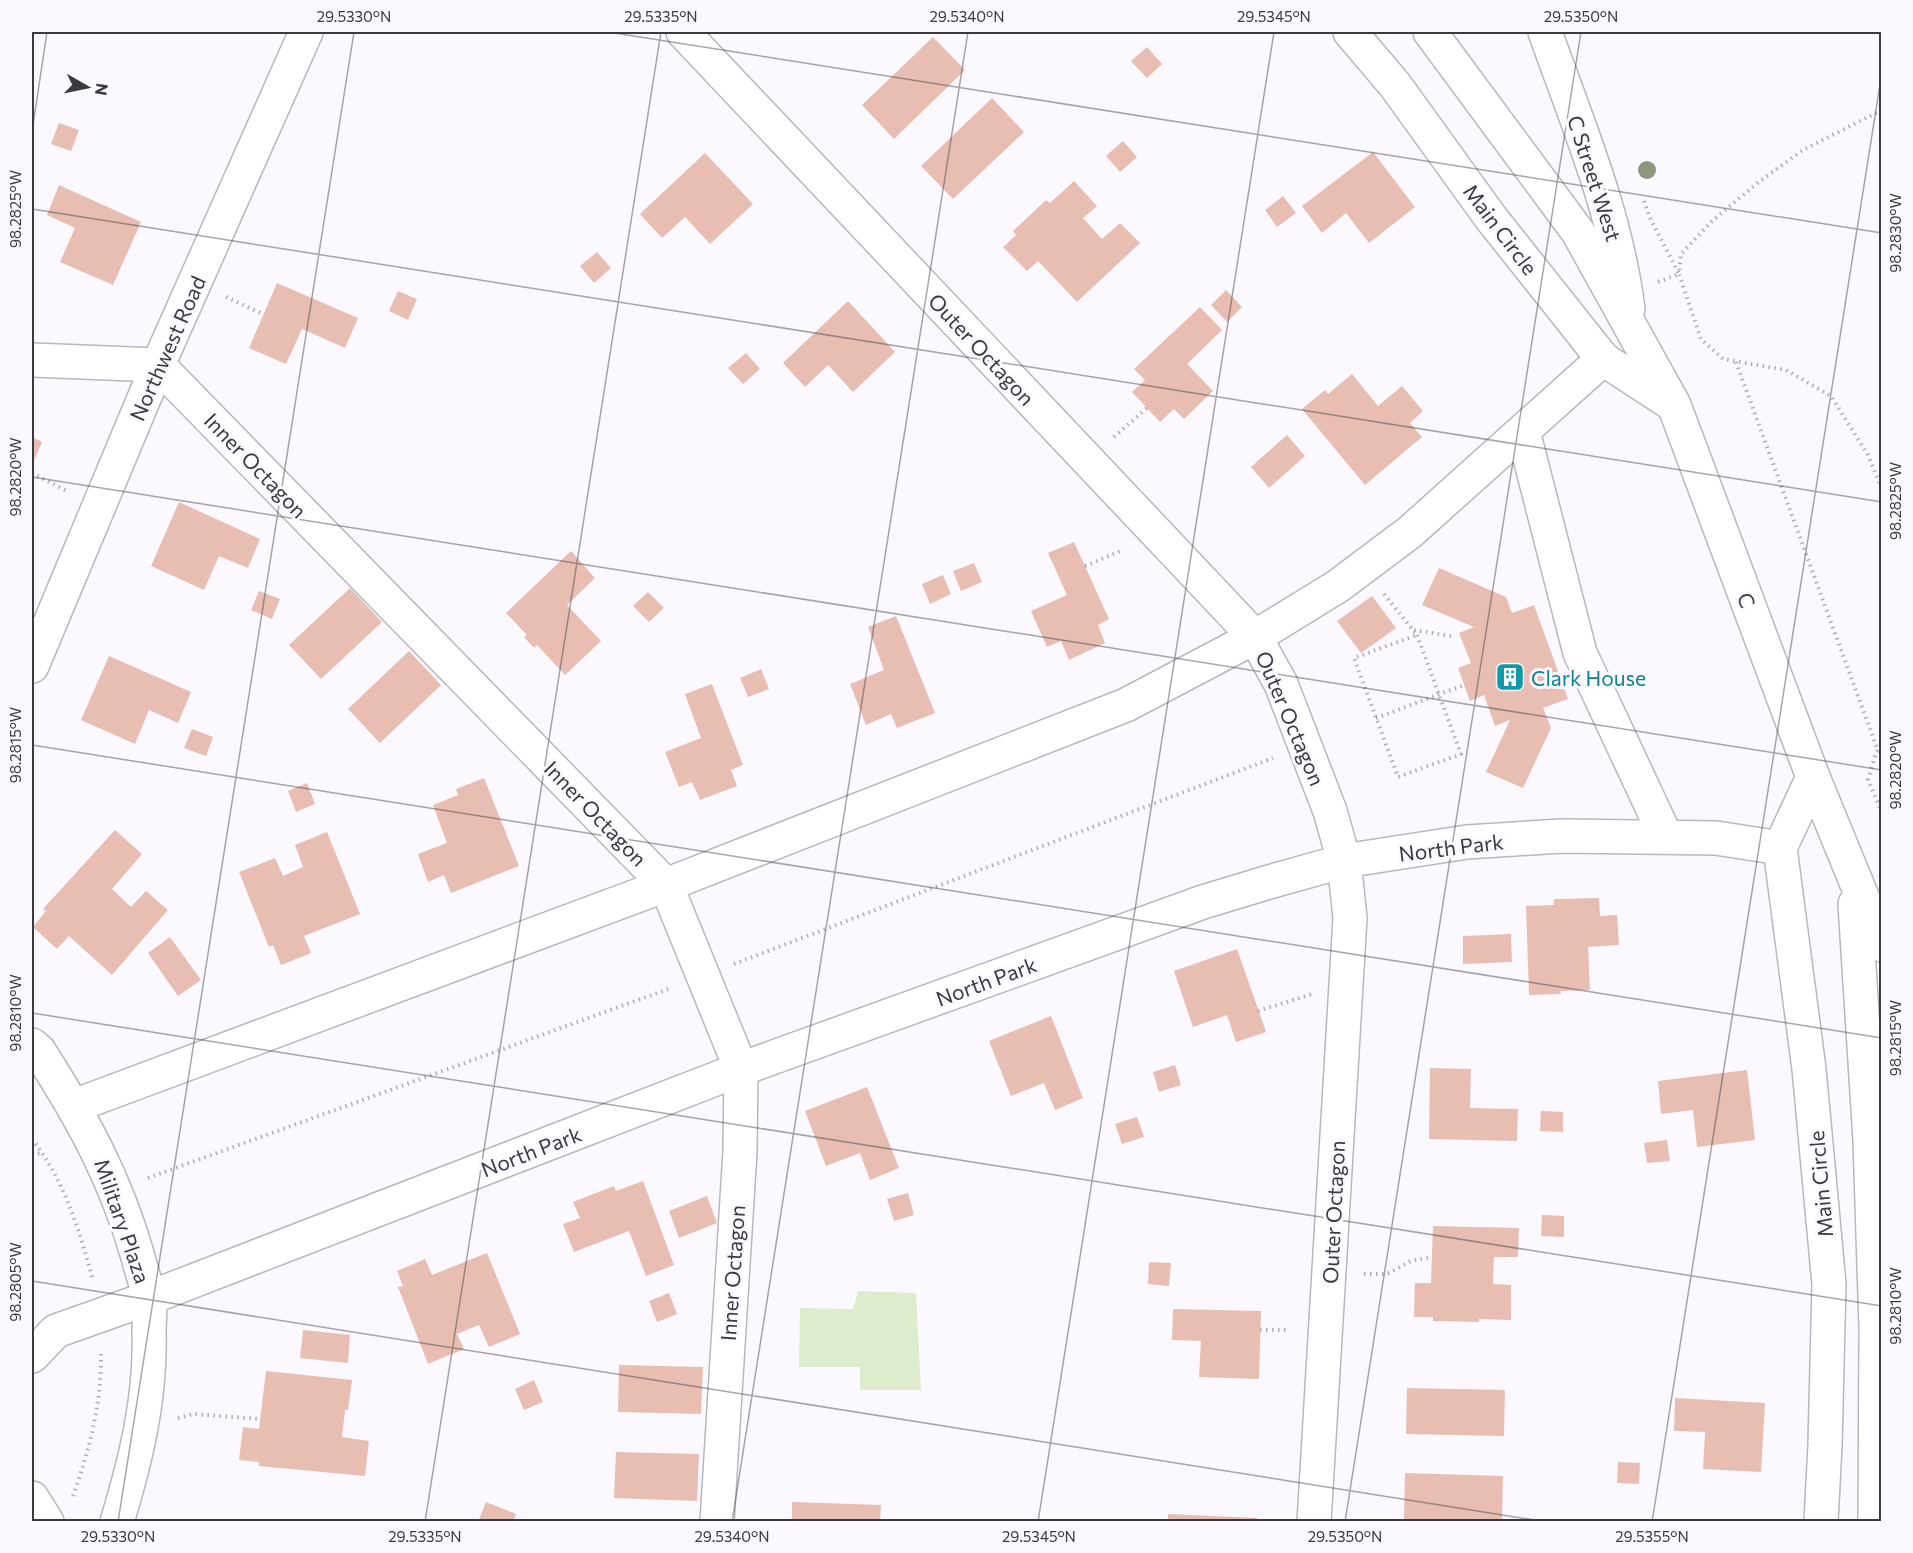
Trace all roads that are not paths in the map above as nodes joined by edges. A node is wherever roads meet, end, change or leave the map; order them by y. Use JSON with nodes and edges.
{"nodes":[{"id":1,"x":306,"y":32,"type":"edge"},
{"id":2,"x":683,"y":32,"type":"edge"},
{"id":3,"x":1350,"y":32,"type":"edge"},
{"id":4,"x":1430,"y":32,"type":"edge"},
{"id":5,"x":1545,"y":32,"type":"edge"},
{"id":6,"x":1630,"y":329,"type":"junction"},
{"id":7,"x":1603,"y":359,"type":"junction"},
{"id":8,"x":32,"y":360,"type":"edge"},
{"id":9,"x":158,"y":365,"type":"junction"},
{"id":10,"x":1674,"y":405,"type":"junction"},
{"id":11,"x":1523,"y":431,"type":"junction"},
{"id":12,"x":1255,"y":637,"type":"junction"},
{"id":13,"x":32,"y":666,"type":"edge"},
{"id":14,"x":1813,"y":777,"type":"junction"},
{"id":15,"x":1666,"y":837,"type":"junction"},
{"id":16,"x":1780,"y":848,"type":"junction"},
{"id":17,"x":1344,"y":861,"type":"junction"},
{"id":18,"x":1853,"y":876,"type":"junction"},
{"id":19,"x":666,"y":885,"type":"junction"},
{"id":20,"x":1881,"y":945,"type":"edge"},
{"id":21,"x":32,"y":1045,"type":"edge"},
{"id":22,"x":741,"y":1069,"type":"junction"},
{"id":23,"x":74,"y":1106,"type":"junction"},
{"id":24,"x":149,"y":1298,"type":"junction"},
{"id":25,"x":32,"y":1356,"type":"edge"},
{"id":26,"x":32,"y":1498,"type":"edge"},
{"id":27,"x":47,"y":1521,"type":"edge"},
{"id":28,"x":117,"y":1521,"type":"edge"},
{"id":29,"x":717,"y":1521,"type":"edge"},
{"id":30,"x":1314,"y":1521,"type":"edge"},
{"id":31,"x":1821,"y":1521,"type":"edge"},
{"id":32,"x":1875,"y":1521,"type":"edge"}],
"edges":[{"from":1,"to":9,"type":"street","name":"Northwest Road"},
{"from":2,"to":12,"type":"street","name":"Outer Octagon"},
{"from":3,"to":7,"type":"street","name":"Main Circle"},
{"from":4,"to":6,"type":"street"},
{"from":5,"to":6,"type":"street","name":"C Street West"},
{"from":6,"to":10,"type":"street","name":"C"},
{"from":7,"to":10,"type":"street","name":"Main Circle"},
{"from":7,"to":11,"type":"street"},
{"from":8,"to":9,"type":"street"},
{"from":9,"to":13,"type":"street","name":"Northwest Road"},
{"from":9,"to":19,"type":"street","name":"Inner Octagon"},
{"from":10,"to":14,"type":"street","name":"C"},
{"from":11,"to":12,"type":"street"},
{"from":11,"to":15,"type":"street"},
{"from":12,"to":17,"type":"street","name":"Outer Octagon"},
{"from":12,"to":19,"type":"street"},
{"from":14,"to":16,"type":"street"},
{"from":14,"to":18,"type":"street","name":"C"},
{"from":15,"to":16,"type":"street","name":"North Park"},
{"from":15,"to":17,"type":"street","name":"North Park"},
{"from":16,"to":31,"type":"street","name":"Main Circle"},
{"from":17,"to":22,"type":"street","name":"North Park"},
{"from":17,"to":30,"type":"street","name":"Outer Octagon"},
{"from":18,"to":20,"type":"street","name":"C"},
{"from":18,"to":32,"type":"street"},
{"from":19,"to":22,"type":"street","name":"Inner Octagon"},
{"from":19,"to":23,"type":"street"},
{"from":21,"to":23,"type":"street","name":"Military Plaza"},
{"from":22,"to":24,"type":"street","name":"North Park"},
{"from":22,"to":29,"type":"street","name":"Inner Octagon"},
{"from":23,"to":24,"type":"street","name":"Military Plaza"},
{"from":24,"to":25,"type":"street","name":"North Park"},
{"from":24,"to":28,"type":"street","name":"Military Plaza"},
{"from":26,"to":27,"type":"street"}]}
